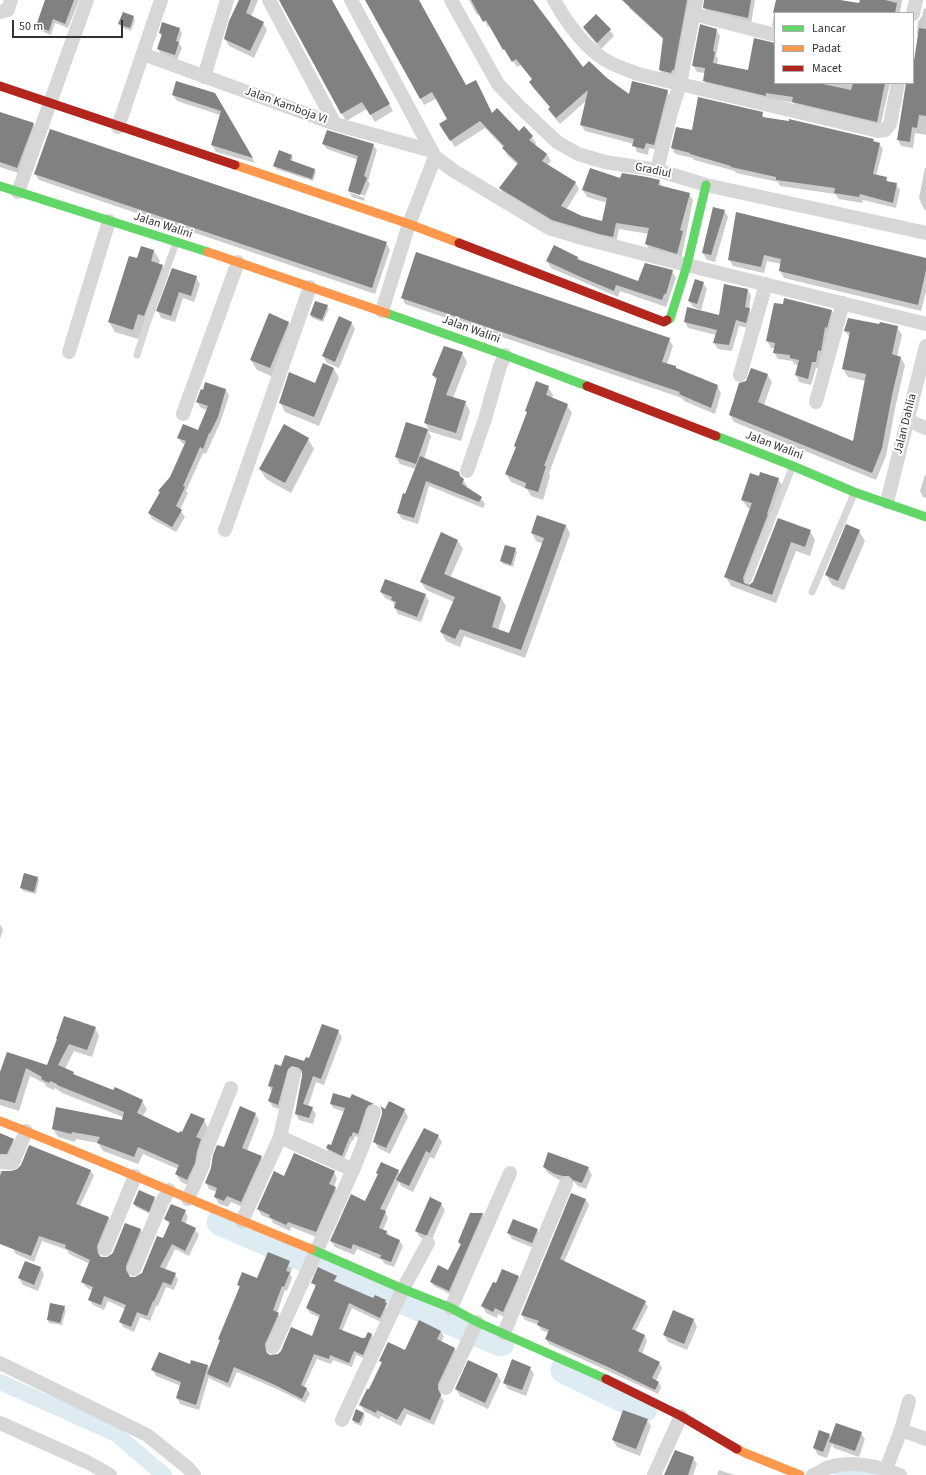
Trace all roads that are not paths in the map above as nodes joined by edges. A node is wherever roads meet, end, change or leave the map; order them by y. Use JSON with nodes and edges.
{"nodes":[{"id":1,"x":11,"y":0,"type":"edge"},
{"id":2,"x":87,"y":0,"type":"edge"},
{"id":3,"x":161,"y":0,"type":"edge"},
{"id":4,"x":227,"y":0,"type":"edge"},
{"id":5,"x":269,"y":0,"type":"edge"},
{"id":6,"x":351,"y":0,"type":"edge"},
{"id":7,"x":452,"y":0,"type":"edge"},
{"id":8,"x":554,"y":0,"type":"edge"},
{"id":9,"x":696,"y":0,"type":"edge"},
{"id":10,"x":916,"y":0,"type":"edge"},
{"id":11,"x":0,"y":12,"type":"edge"},
{"id":12,"x":913,"y":12,"type":"edge"},
{"id":13,"x":694,"y":14,"type":"junction"},
{"id":14,"x":774,"y":34,"type":"edge"},
{"id":15,"x":142,"y":54,"type":"junction"},
{"id":16,"x":204,"y":77,"type":"junction"},
{"id":17,"x":680,"y":84,"type":"junction"},
{"id":18,"x":898,"y":84,"type":"edge"},
{"id":19,"x":0,"y":86,"type":"edge"},
{"id":20,"x":50,"y":103,"type":"junction"},
{"id":21,"x":335,"y":124,"type":"junction"},
{"id":22,"x":118,"y":127,"type":"junction"},
{"id":23,"x":434,"y":154,"type":"junction"},
{"id":24,"x":657,"y":170,"type":"junction"},
{"id":25,"x":706,"y":185,"type":"junction"},
{"id":26,"x":0,"y":186,"type":"edge"},
{"id":27,"x":18,"y":192,"type":"junction"},
{"id":28,"x":109,"y":221,"type":"junction"},
{"id":29,"x":409,"y":224,"type":"junction"},
{"id":30,"x":926,"y":233,"type":"edge"},
{"id":31,"x":176,"y":242,"type":"junction"},
{"id":32,"x":238,"y":262,"type":"junction"},
{"id":33,"x":686,"y":265,"type":"junction"},
{"id":34,"x":766,"y":284,"type":"junction"},
{"id":35,"x":310,"y":287,"type":"junction"},
{"id":36,"x":843,"y":303,"type":"junction"},
{"id":37,"x":382,"y":311,"type":"junction"},
{"id":38,"x":926,"y":324,"type":"edge"},
{"id":39,"x":926,"y":346,"type":"edge"},
{"id":40,"x":69,"y":352,"type":"dead end"},
{"id":41,"x":136,"y":355,"type":"dead end"},
{"id":42,"x":505,"y":355,"type":"junction"},
{"id":43,"x":740,"y":375,"type":"dead end"},
{"id":44,"x":816,"y":402,"type":"dead end"},
{"id":45,"x":183,"y":414,"type":"dead end"},
{"id":46,"x":907,"y":420,"type":"junction"},
{"id":47,"x":926,"y":428,"type":"edge"},
{"id":48,"x":793,"y":466,"type":"junction"},
{"id":49,"x":467,"y":471,"type":"dead end"},
{"id":50,"x":854,"y":492,"type":"junction"},
{"id":51,"x":887,"y":502,"type":"junction"},
{"id":52,"x":926,"y":517,"type":"edge"},
{"id":53,"x":225,"y":530,"type":"dead end"},
{"id":54,"x":748,"y":580,"type":"dead end"},
{"id":55,"x":812,"y":592,"type":"dead end"},
{"id":56,"x":294,"y":1074,"type":"dead end"},
{"id":57,"x":231,"y":1088,"type":"dead end"},
{"id":58,"x":374,"y":1112,"type":"dead end"},
{"id":59,"x":0,"y":1121,"type":"edge"},
{"id":60,"x":24,"y":1136,"type":"junction"},
{"id":61,"x":280,"y":1137,"type":"junction"},
{"id":62,"x":0,"y":1162,"type":"edge"},
{"id":63,"x":353,"y":1170,"type":"junction"},
{"id":64,"x":510,"y":1174,"type":"dead end"},
{"id":65,"x":132,"y":1182,"type":"junction"},
{"id":66,"x":566,"y":1184,"type":"dead end"},
{"id":67,"x":166,"y":1196,"type":"junction"},
{"id":68,"x":188,"y":1199,"type":"junction"},
{"id":69,"x":242,"y":1221,"type":"junction"},
{"id":70,"x":428,"y":1243,"type":"dead end"},
{"id":71,"x":105,"y":1250,"type":"dead end"},
{"id":72,"x":314,"y":1257,"type":"junction"},
{"id":73,"x":134,"y":1269,"type":"dead end"},
{"id":74,"x":400,"y":1296,"type":"junction"},
{"id":75,"x":452,"y":1308,"type":"junction"},
{"id":76,"x":475,"y":1327,"type":"junction"},
{"id":77,"x":504,"y":1333,"type":"junction"},
{"id":78,"x":273,"y":1347,"type":"dead end"},
{"id":79,"x":0,"y":1363,"type":"edge"},
{"id":80,"x":446,"y":1388,"type":"dead end"},
{"id":81,"x":909,"y":1401,"type":"dead end"},
{"id":82,"x":679,"y":1419,"type":"junction"},
{"id":83,"x":342,"y":1420,"type":"dead end"},
{"id":84,"x":0,"y":1423,"type":"edge"},
{"id":85,"x":901,"y":1430,"type":"junction"},
{"id":86,"x":926,"y":1439,"type":"edge"},
{"id":87,"x":886,"y":1469,"type":"junction"},
{"id":88,"x":110,"y":1475,"type":"edge"},
{"id":89,"x":194,"y":1475,"type":"edge"},
{"id":90,"x":654,"y":1475,"type":"edge"},
{"id":91,"x":800,"y":1475,"type":"edge"},
{"id":92,"x":813,"y":1475,"type":"edge"},
{"id":93,"x":900,"y":1475,"type":"edge"}],
"edges":[{"from":1,"to":11,"type":"street"},
{"from":2,"to":20,"type":"street"},
{"from":3,"to":15,"type":"street"},
{"from":4,"to":16,"type":"street"},
{"from":5,"to":21,"type":"street"},
{"from":6,"to":23,"type":"street"},
{"from":7,"to":24,"type":"street","name":"Gradiul"},
{"from":8,"to":17,"type":"street"},
{"from":9,"to":13,"type":"street"},
{"from":10,"to":12,"type":"street"},
{"from":13,"to":14,"type":"street"},
{"from":13,"to":17,"type":"street"},
{"from":15,"to":16,"type":"street","name":"Jalan Kamboja VI"},
{"from":15,"to":22,"type":"street"},
{"from":16,"to":21,"type":"street","name":"Jalan Kamboja VI"},
{"from":17,"to":18,"type":"street"},
{"from":17,"to":24,"type":"street"},
{"from":19,"to":20,"type":"street"},
{"from":20,"to":22,"type":"street"},
{"from":20,"to":27,"type":"street"},
{"from":21,"to":23,"type":"street","name":"Jalan Kamboja VI"},
{"from":22,"to":29,"type":"street"},
{"from":23,"to":29,"type":"street"},
{"from":23,"to":33,"type":"street"},
{"from":24,"to":25,"type":"street","name":"Gradiul"},
{"from":25,"to":30,"type":"street","name":"Gradiul"},
{"from":25,"to":33,"type":"street"},
{"from":26,"to":27,"type":"street","name":"Jalan Walini"},
{"from":27,"to":28,"type":"street","name":"Jalan Walini"},
{"from":28,"to":31,"type":"street","name":"Jalan Walini"},
{"from":28,"to":40,"type":"street"},
{"from":29,"to":33,"type":"street"},
{"from":29,"to":37,"type":"street"},
{"from":31,"to":32,"type":"street","name":"Jalan Walini"},
{"from":31,"to":41,"type":"lane"},
{"from":32,"to":35,"type":"street","name":"Jalan Walini"},
{"from":32,"to":45,"type":"street"},
{"from":33,"to":34,"type":"street"},
{"from":34,"to":36,"type":"street"},
{"from":34,"to":43,"type":"street"},
{"from":35,"to":37,"type":"street","name":"Jalan Walini"},
{"from":35,"to":53,"type":"street"},
{"from":36,"to":38,"type":"street"},
{"from":36,"to":44,"type":"street"},
{"from":37,"to":42,"type":"street","name":"Jalan Walini"},
{"from":39,"to":46,"type":"street","name":"Jalan Dahlia"},
{"from":42,"to":48,"type":"street","name":"Jalan Walini"},
{"from":42,"to":49,"type":"street"},
{"from":46,"to":47,"type":"street"},
{"from":46,"to":51,"type":"street","name":"Jalan Dahlia"},
{"from":48,"to":50,"type":"street","name":"Jalan Walini"},
{"from":48,"to":54,"type":"lane"},
{"from":50,"to":51,"type":"street","name":"Jalan Walini"},
{"from":50,"to":55,"type":"lane"},
{"from":51,"to":52,"type":"street","name":"Jalan Walini"},
{"from":56,"to":61,"type":"street"},
{"from":57,"to":68,"type":"street"},
{"from":58,"to":63,"type":"street"},
{"from":59,"to":60,"type":"street"},
{"from":60,"to":62,"type":"street"},
{"from":60,"to":65,"type":"street"},
{"from":61,"to":63,"type":"street"},
{"from":61,"to":69,"type":"street"},
{"from":63,"to":72,"type":"street"},
{"from":64,"to":75,"type":"street"},
{"from":65,"to":67,"type":"street"},
{"from":65,"to":71,"type":"street"},
{"from":66,"to":77,"type":"street"},
{"from":67,"to":68,"type":"street"},
{"from":67,"to":73,"type":"street"},
{"from":68,"to":69,"type":"street"},
{"from":69,"to":72,"type":"street"},
{"from":70,"to":74,"type":"street"},
{"from":72,"to":74,"type":"street"},
{"from":72,"to":78,"type":"street"},
{"from":74,"to":75,"type":"street"},
{"from":74,"to":83,"type":"street"},
{"from":75,"to":76,"type":"street"},
{"from":76,"to":77,"type":"street"},
{"from":76,"to":80,"type":"street"},
{"from":77,"to":82,"type":"street"},
{"from":79,"to":89,"type":"street"},
{"from":81,"to":85,"type":"street"},
{"from":82,"to":90,"type":"street"},
{"from":82,"to":91,"type":"street"},
{"from":84,"to":88,"type":"street"},
{"from":85,"to":86,"type":"street"},
{"from":85,"to":87,"type":"street"},
{"from":87,"to":92,"type":"street"},
{"from":87,"to":93,"type":"street"}]}
